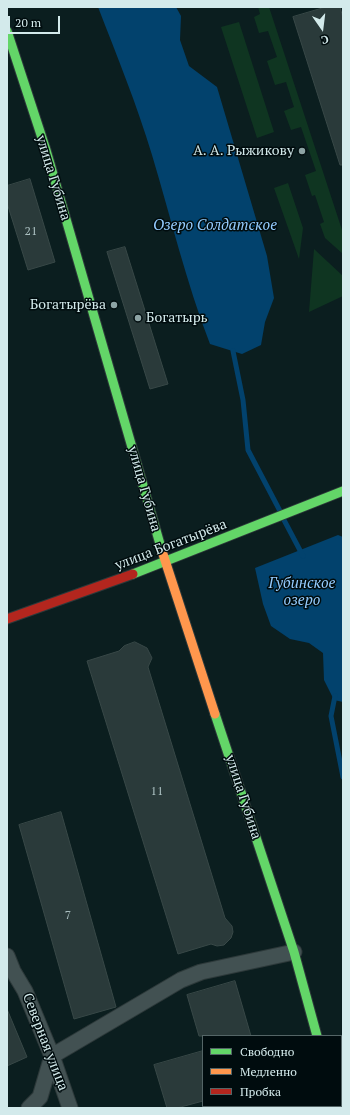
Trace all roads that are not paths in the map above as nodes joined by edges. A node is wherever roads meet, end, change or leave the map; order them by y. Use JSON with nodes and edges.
{"nodes":[{"id":1,"x":7,"y":31,"type":"edge"},
{"id":2,"x":340,"y":492,"type":"edge"},
{"id":3,"x":165,"y":562,"type":"junction"},
{"id":4,"x":7,"y":619,"type":"edge"},
{"id":5,"x":294,"y":952,"type":"junction"},
{"id":6,"x":7,"y":956,"type":"edge"},
{"id":7,"x":317,"y":1035,"type":"edge"},
{"id":8,"x":52,"y":1056,"type":"junction"},
{"id":9,"x":29,"y":1108,"type":"edge"},
{"id":10,"x":70,"y":1108,"type":"edge"}],
"edges":[{"from":1,"to":3,"type":"street","name":"улица Губина"},
{"from":2,"to":3,"type":"street","name":"улица Богатырёва"},
{"from":3,"to":4,"type":"street","name":"улица Богатырёва"},
{"from":3,"to":5,"type":"street","name":"улица Губина"},
{"from":5,"to":7,"type":"street","name":"улица Губина"},
{"from":5,"to":8,"type":"street"},
{"from":6,"to":8,"type":"street","name":"Северная улица"},
{"from":8,"to":9,"type":"street"},
{"from":8,"to":10,"type":"street","name":"Северная улица"}]}
